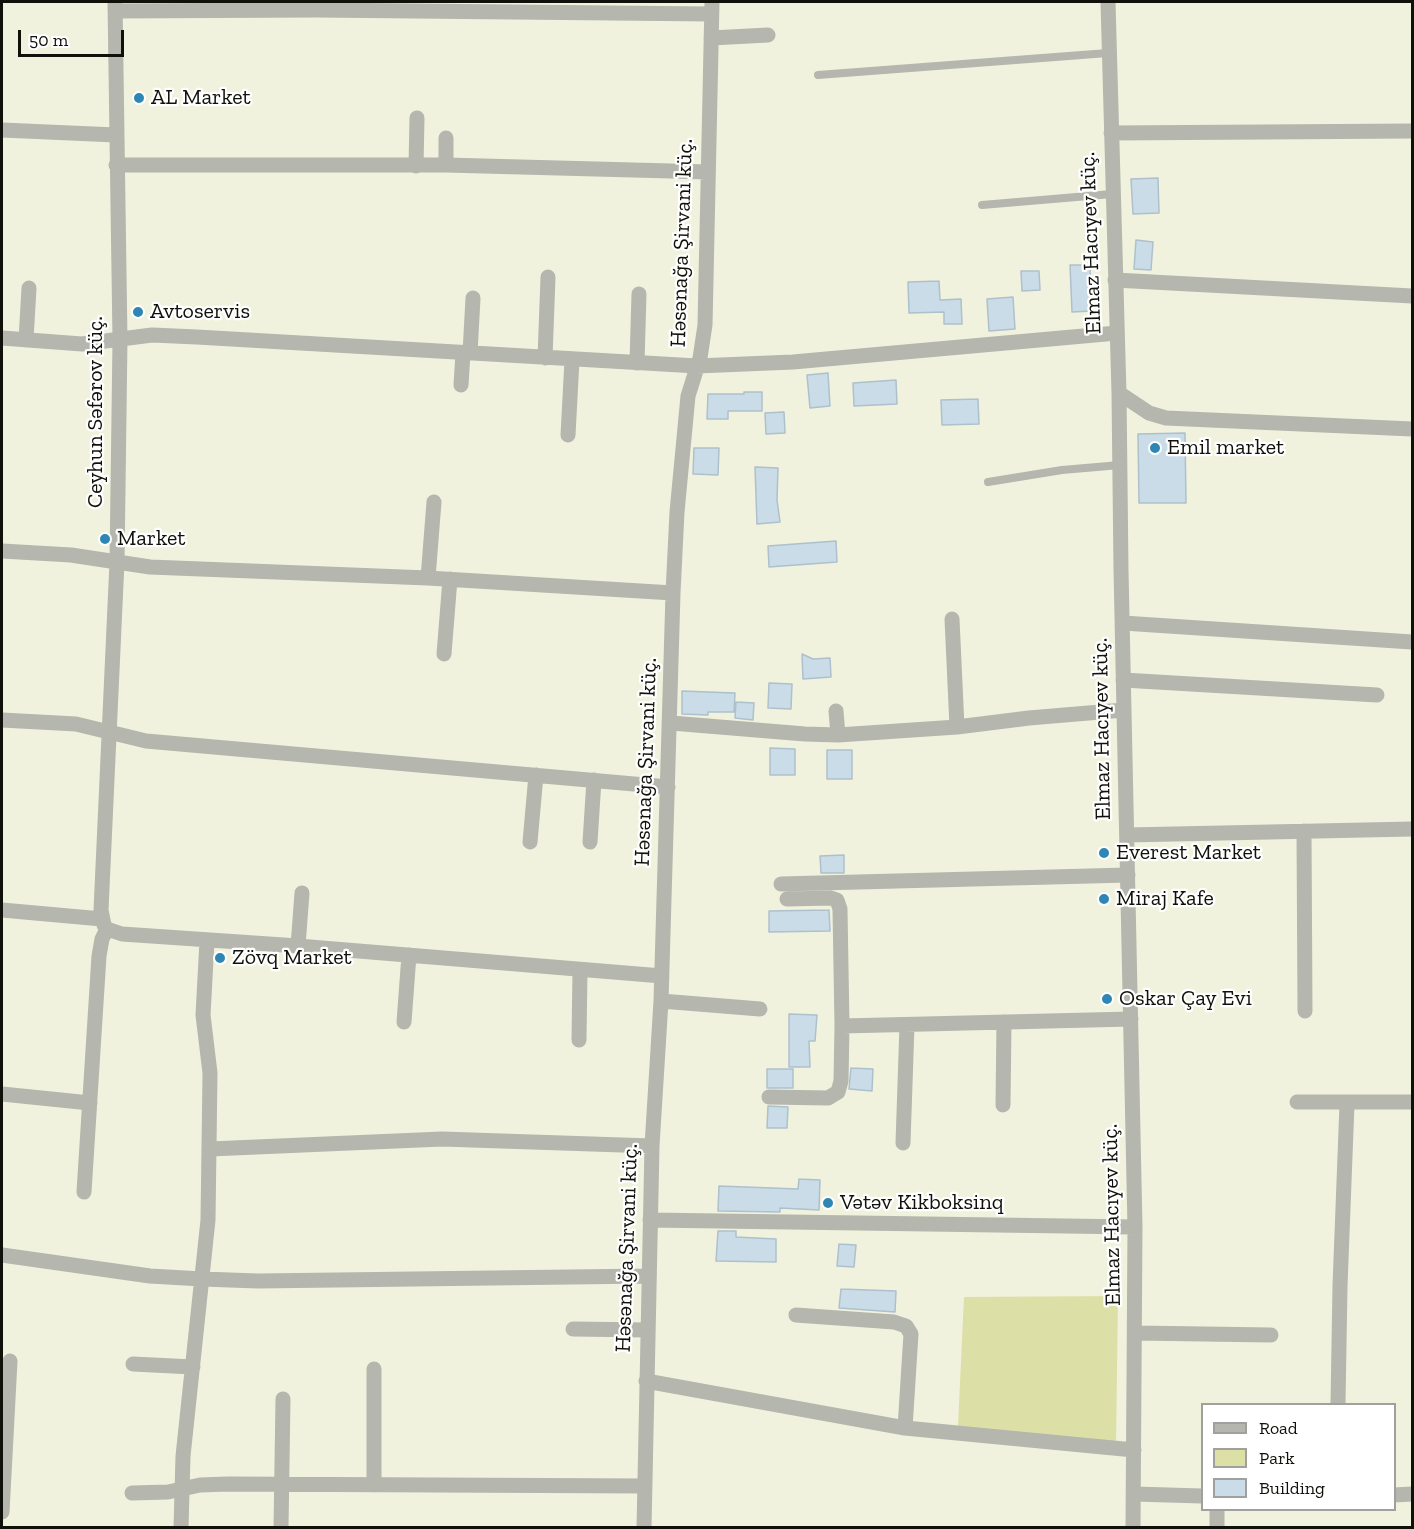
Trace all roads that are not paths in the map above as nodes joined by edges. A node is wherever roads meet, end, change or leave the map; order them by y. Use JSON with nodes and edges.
{"nodes":[{"id":1,"x":1108,"y":2,"type":"edge"},
{"id":2,"x":115,"y":6,"type":"edge"},
{"id":3,"x":712,"y":8,"type":"edge"},
{"id":4,"x":768,"y":35,"type":"dead end"},
{"id":5,"x":711,"y":38,"type":"junction"},
{"id":6,"x":1108,"y":53,"type":"junction"},
{"id":7,"x":818,"y":75,"type":"dead end"},
{"id":8,"x":417,"y":118,"type":"dead end"},
{"id":9,"x":2,"y":130,"type":"edge"},
{"id":10,"x":1413,"y":131,"type":"edge"},
{"id":11,"x":1111,"y":133,"type":"junction"},
{"id":12,"x":116,"y":135,"type":"junction"},
{"id":13,"x":446,"y":138,"type":"dead end"},
{"id":14,"x":116,"y":165,"type":"junction"},
{"id":15,"x":446,"y":165,"type":"junction"},
{"id":16,"x":416,"y":166,"type":"junction"},
{"id":17,"x":708,"y":172,"type":"junction"},
{"id":18,"x":1112,"y":194,"type":"junction"},
{"id":19,"x":982,"y":205,"type":"dead end"},
{"id":20,"x":548,"y":277,"type":"dead end"},
{"id":21,"x":1115,"y":280,"type":"junction"},
{"id":22,"x":29,"y":288,"type":"dead end"},
{"id":23,"x":639,"y":294,"type":"dead end"},
{"id":24,"x":1413,"y":296,"type":"edge"},
{"id":25,"x":473,"y":298,"type":"dead end"},
{"id":26,"x":1117,"y":333,"type":"junction"},
{"id":27,"x":2,"y":338,"type":"edge"},
{"id":28,"x":26,"y":340,"type":"junction"},
{"id":29,"x":120,"y":340,"type":"junction"},
{"id":30,"x":466,"y":353,"type":"junction"},
{"id":31,"x":545,"y":358,"type":"junction"},
{"id":32,"x":572,"y":360,"type":"junction"},
{"id":33,"x":637,"y":363,"type":"junction"},
{"id":34,"x":697,"y":366,"type":"junction"},
{"id":35,"x":461,"y":385,"type":"dead end"},
{"id":36,"x":1119,"y":393,"type":"junction"},
{"id":37,"x":1413,"y":429,"type":"edge"},
{"id":38,"x":568,"y":435,"type":"dead end"},
{"id":39,"x":1120,"y":465,"type":"junction"},
{"id":40,"x":988,"y":482,"type":"dead end"},
{"id":41,"x":434,"y":502,"type":"dead end"},
{"id":42,"x":2,"y":551,"type":"edge"},
{"id":43,"x":117,"y":562,"type":"junction"},
{"id":44,"x":428,"y":578,"type":"junction"},
{"id":45,"x":450,"y":579,"type":"junction"},
{"id":46,"x":673,"y":592,"type":"junction"},
{"id":47,"x":952,"y":619,"type":"dead end"},
{"id":48,"x":1123,"y":623,"type":"junction"},
{"id":49,"x":1413,"y":642,"type":"edge"},
{"id":50,"x":444,"y":654,"type":"dead end"},
{"id":51,"x":1123,"y":680,"type":"junction"},
{"id":52,"x":1377,"y":695,"type":"dead end"},
{"id":53,"x":1124,"y":710,"type":"junction"},
{"id":54,"x":836,"y":711,"type":"dead end"},
{"id":55,"x":2,"y":720,"type":"edge"},
{"id":56,"x":671,"y":723,"type":"junction"},
{"id":57,"x":957,"y":727,"type":"junction"},
{"id":58,"x":109,"y":731,"type":"junction"},
{"id":59,"x":838,"y":735,"type":"junction"},
{"id":60,"x":536,"y":775,"type":"junction"},
{"id":61,"x":594,"y":780,"type":"junction"},
{"id":62,"x":668,"y":787,"type":"junction"},
{"id":63,"x":1413,"y":829,"type":"edge"},
{"id":64,"x":1304,"y":831,"type":"junction"},
{"id":65,"x":1127,"y":835,"type":"junction"},
{"id":66,"x":530,"y":842,"type":"dead end"},
{"id":67,"x":590,"y":842,"type":"dead end"},
{"id":68,"x":1128,"y":875,"type":"junction"},
{"id":69,"x":302,"y":893,"type":"dead end"},
{"id":70,"x":2,"y":910,"type":"edge"},
{"id":71,"x":104,"y":924,"type":"junction"},
{"id":72,"x":207,"y":941,"type":"junction"},
{"id":73,"x":298,"y":946,"type":"junction"},
{"id":74,"x":409,"y":955,"type":"junction"},
{"id":75,"x":580,"y":970,"type":"junction"},
{"id":76,"x":662,"y":976,"type":"junction"},
{"id":77,"x":661,"y":1001,"type":"junction"},
{"id":78,"x":760,"y":1009,"type":"dead end"},
{"id":79,"x":1305,"y":1011,"type":"dead end"},
{"id":80,"x":1131,"y":1019,"type":"junction"},
{"id":81,"x":404,"y":1022,"type":"dead end"},
{"id":82,"x":1004,"y":1022,"type":"junction"},
{"id":83,"x":906,"y":1025,"type":"junction"},
{"id":84,"x":842,"y":1026,"type":"junction"},
{"id":85,"x":579,"y":1040,"type":"dead end"},
{"id":86,"x":2,"y":1094,"type":"edge"},
{"id":87,"x":769,"y":1097,"type":"dead end"},
{"id":88,"x":1296,"y":1102,"type":"dead end"},
{"id":89,"x":1413,"y":1102,"type":"edge"},
{"id":90,"x":90,"y":1103,"type":"junction"},
{"id":91,"x":1347,"y":1104,"type":"junction"},
{"id":92,"x":1003,"y":1105,"type":"dead end"},
{"id":93,"x":903,"y":1143,"type":"dead end"},
{"id":94,"x":652,"y":1146,"type":"junction"},
{"id":95,"x":210,"y":1149,"type":"junction"},
{"id":96,"x":84,"y":1192,"type":"dead end"},
{"id":97,"x":650,"y":1220,"type":"junction"},
{"id":98,"x":1135,"y":1227,"type":"junction"},
{"id":99,"x":2,"y":1256,"type":"edge"},
{"id":100,"x":648,"y":1276,"type":"junction"},
{"id":101,"x":202,"y":1280,"type":"junction"},
{"id":102,"x":796,"y":1315,"type":"dead end"},
{"id":103,"x":573,"y":1329,"type":"dead end"},
{"id":104,"x":647,"y":1330,"type":"junction"},
{"id":105,"x":1136,"y":1333,"type":"junction"},
{"id":106,"x":1271,"y":1335,"type":"dead end"},
{"id":107,"x":10,"y":1361,"type":"dead end"},
{"id":108,"x":133,"y":1364,"type":"dead end"},
{"id":109,"x":193,"y":1367,"type":"junction"},
{"id":110,"x":374,"y":1369,"type":"dead end"},
{"id":111,"x":646,"y":1382,"type":"junction"},
{"id":112,"x":283,"y":1399,"type":"dead end"},
{"id":113,"x":1338,"y":1403,"type":"edge"},
{"id":114,"x":905,"y":1428,"type":"junction"},
{"id":115,"x":1134,"y":1450,"type":"junction"},
{"id":116,"x":280,"y":1484,"type":"junction"},
{"id":117,"x":374,"y":1485,"type":"junction"},
{"id":118,"x":644,"y":1486,"type":"junction"},
{"id":119,"x":182,"y":1489,"type":"junction"},
{"id":120,"x":132,"y":1493,"type":"dead end"},
{"id":121,"x":1134,"y":1494,"type":"junction"},
{"id":122,"x":1413,"y":1494,"type":"edge"},
{"id":123,"x":1201,"y":1496,"type":"edge"},
{"id":124,"x":1396,"y":1496,"type":"edge"},
{"id":125,"x":1217,"y":1511,"type":"edge"},
{"id":126,"x":2,"y":1512,"type":"edge"},
{"id":127,"x":181,"y":1527,"type":"edge"},
{"id":128,"x":280,"y":1527,"type":"edge"},
{"id":129,"x":644,"y":1527,"type":"edge"},
{"id":130,"x":1133,"y":1527,"type":"edge"},
{"id":131,"x":1217,"y":1527,"type":"edge"}],
"edges":[{"from":1,"to":6,"type":"street","name":"Elmaz Hacıyev küç."},
{"from":2,"to":3,"type":"street"},
{"from":2,"to":12,"type":"street","name":"Ceyhun Səfərov küç."},
{"from":3,"to":5,"type":"street","name":"Həsənağa Şirvani küç."},
{"from":4,"to":5,"type":"street"},
{"from":5,"to":17,"type":"street","name":"Həsənağa Şirvani küç."},
{"from":6,"to":7,"type":"lane"},
{"from":6,"to":11,"type":"street","name":"Elmaz Hacıyev küç."},
{"from":8,"to":16,"type":"street"},
{"from":9,"to":12,"type":"street"},
{"from":10,"to":11,"type":"street"},
{"from":11,"to":18,"type":"street","name":"Elmaz Hacıyev küç."},
{"from":12,"to":14,"type":"street","name":"Ceyhun Səfərov küç."},
{"from":13,"to":15,"type":"street"},
{"from":14,"to":16,"type":"street"},
{"from":14,"to":29,"type":"street","name":"Ceyhun Səfərov küç."},
{"from":15,"to":16,"type":"street"},
{"from":15,"to":17,"type":"street"},
{"from":17,"to":34,"type":"street","name":"Həsənağa Şirvani küç."},
{"from":18,"to":19,"type":"lane"},
{"from":18,"to":21,"type":"street","name":"Elmaz Hacıyev küç."},
{"from":20,"to":31,"type":"street"},
{"from":21,"to":24,"type":"street"},
{"from":21,"to":26,"type":"street","name":"Elmaz Hacıyev küç."},
{"from":22,"to":28,"type":"street"},
{"from":23,"to":33,"type":"street"},
{"from":25,"to":30,"type":"street"},
{"from":26,"to":34,"type":"street"},
{"from":26,"to":36,"type":"street","name":"Elmaz Hacıyev küç."},
{"from":27,"to":28,"type":"street"},
{"from":28,"to":29,"type":"street"},
{"from":29,"to":30,"type":"street"},
{"from":29,"to":43,"type":"street","name":"Ceyhun Səfərov küç."},
{"from":30,"to":31,"type":"street"},
{"from":30,"to":35,"type":"street"},
{"from":31,"to":32,"type":"street"},
{"from":32,"to":33,"type":"street"},
{"from":32,"to":38,"type":"street"},
{"from":33,"to":34,"type":"street"},
{"from":34,"to":46,"type":"street","name":"Həsənağa Şirvani küç."},
{"from":36,"to":37,"type":"street"},
{"from":36,"to":39,"type":"street","name":"Elmaz Hacıyev küç."},
{"from":39,"to":40,"type":"lane"},
{"from":39,"to":48,"type":"street","name":"Elmaz Hacıyev küç."},
{"from":41,"to":44,"type":"street"},
{"from":42,"to":43,"type":"street"},
{"from":43,"to":44,"type":"street"},
{"from":43,"to":58,"type":"street","name":"Ceyhun Səfərov küç."},
{"from":44,"to":45,"type":"street"},
{"from":45,"to":46,"type":"street"},
{"from":45,"to":50,"type":"street"},
{"from":46,"to":56,"type":"street","name":"Həsənağa Şirvani küç."},
{"from":47,"to":57,"type":"street"},
{"from":48,"to":49,"type":"street"},
{"from":48,"to":51,"type":"street","name":"Elmaz Hacıyev küç."},
{"from":51,"to":52,"type":"street"},
{"from":51,"to":53,"type":"street","name":"Elmaz Hacıyev küç."},
{"from":53,"to":57,"type":"street"},
{"from":53,"to":65,"type":"street","name":"Elmaz Hacıyev küç."},
{"from":54,"to":59,"type":"street"},
{"from":55,"to":58,"type":"street"},
{"from":56,"to":59,"type":"street"},
{"from":56,"to":62,"type":"street","name":"Həsənağa Şirvani küç."},
{"from":57,"to":59,"type":"street"},
{"from":58,"to":60,"type":"street"},
{"from":58,"to":71,"type":"street","name":"Ceyhun Səfərov küç."},
{"from":60,"to":61,"type":"street"},
{"from":60,"to":66,"type":"street"},
{"from":61,"to":62,"type":"street"},
{"from":61,"to":67,"type":"street"},
{"from":62,"to":76,"type":"street","name":"Həsənağa Şirvani küç."},
{"from":63,"to":64,"type":"street"},
{"from":64,"to":65,"type":"street"},
{"from":64,"to":79,"type":"street"},
{"from":65,"to":68,"type":"street","name":"Elmaz Hacıyev küç."},
{"from":68,"to":80,"type":"street","name":"Elmaz Hacıyev küç."},
{"from":68,"to":84,"type":"street"},
{"from":69,"to":73,"type":"street"},
{"from":70,"to":71,"type":"street"},
{"from":71,"to":72,"type":"street"},
{"from":71,"to":90,"type":"street","name":"Ceyhun Səfərov küç."},
{"from":72,"to":73,"type":"street"},
{"from":72,"to":95,"type":"street"},
{"from":73,"to":74,"type":"street"},
{"from":74,"to":75,"type":"street"},
{"from":74,"to":81,"type":"street"},
{"from":75,"to":76,"type":"street"},
{"from":75,"to":85,"type":"street"},
{"from":76,"to":77,"type":"street","name":"Həsənağa Şirvani küç."},
{"from":77,"to":78,"type":"street"},
{"from":77,"to":94,"type":"street","name":"Həsənağa Şirvani küç."},
{"from":80,"to":82,"type":"street"},
{"from":80,"to":98,"type":"street","name":"Elmaz Hacıyev küç."},
{"from":82,"to":83,"type":"street"},
{"from":82,"to":92,"type":"street"},
{"from":83,"to":84,"type":"street"},
{"from":83,"to":93,"type":"street"},
{"from":84,"to":87,"type":"street"},
{"from":86,"to":90,"type":"street"},
{"from":88,"to":91,"type":"street"},
{"from":89,"to":91,"type":"street"},
{"from":90,"to":96,"type":"street","name":"Ceyhun Səfərov küç."},
{"from":91,"to":113,"type":"street"},
{"from":94,"to":95,"type":"street"},
{"from":94,"to":97,"type":"street","name":"Həsənağa Şirvani küç."},
{"from":95,"to":101,"type":"street"},
{"from":97,"to":98,"type":"street"},
{"from":97,"to":100,"type":"street","name":"Həsənağa Şirvani küç."},
{"from":98,"to":105,"type":"street","name":"Elmaz Hacıyev küç."},
{"from":99,"to":101,"type":"street"},
{"from":100,"to":101,"type":"street"},
{"from":100,"to":104,"type":"street","name":"Həsənağa Şirvani küç."},
{"from":101,"to":109,"type":"street"},
{"from":102,"to":114,"type":"street"},
{"from":103,"to":104,"type":"street"},
{"from":104,"to":111,"type":"street","name":"Həsənağa Şirvani küç."},
{"from":105,"to":106,"type":"street"},
{"from":105,"to":115,"type":"street","name":"Elmaz Hacıyev küç."},
{"from":107,"to":126,"type":"street"},
{"from":108,"to":109,"type":"street"},
{"from":109,"to":119,"type":"street"},
{"from":110,"to":117,"type":"street"},
{"from":111,"to":114,"type":"street"},
{"from":111,"to":118,"type":"street","name":"Həsənağa Şirvani küç."},
{"from":112,"to":116,"type":"street"},
{"from":114,"to":115,"type":"street"},
{"from":115,"to":121,"type":"street","name":"Elmaz Hacıyev küç."},
{"from":116,"to":117,"type":"street"},
{"from":116,"to":119,"type":"street"},
{"from":116,"to":128,"type":"street"},
{"from":117,"to":118,"type":"street"},
{"from":118,"to":129,"type":"street","name":"Həsənağa Şirvani küç."},
{"from":119,"to":120,"type":"street"},
{"from":119,"to":127,"type":"street"},
{"from":121,"to":123,"type":"street"},
{"from":121,"to":130,"type":"street","name":"Elmaz Hacıyev küç."},
{"from":122,"to":124,"type":"street"},
{"from":125,"to":131,"type":"street"}]}
